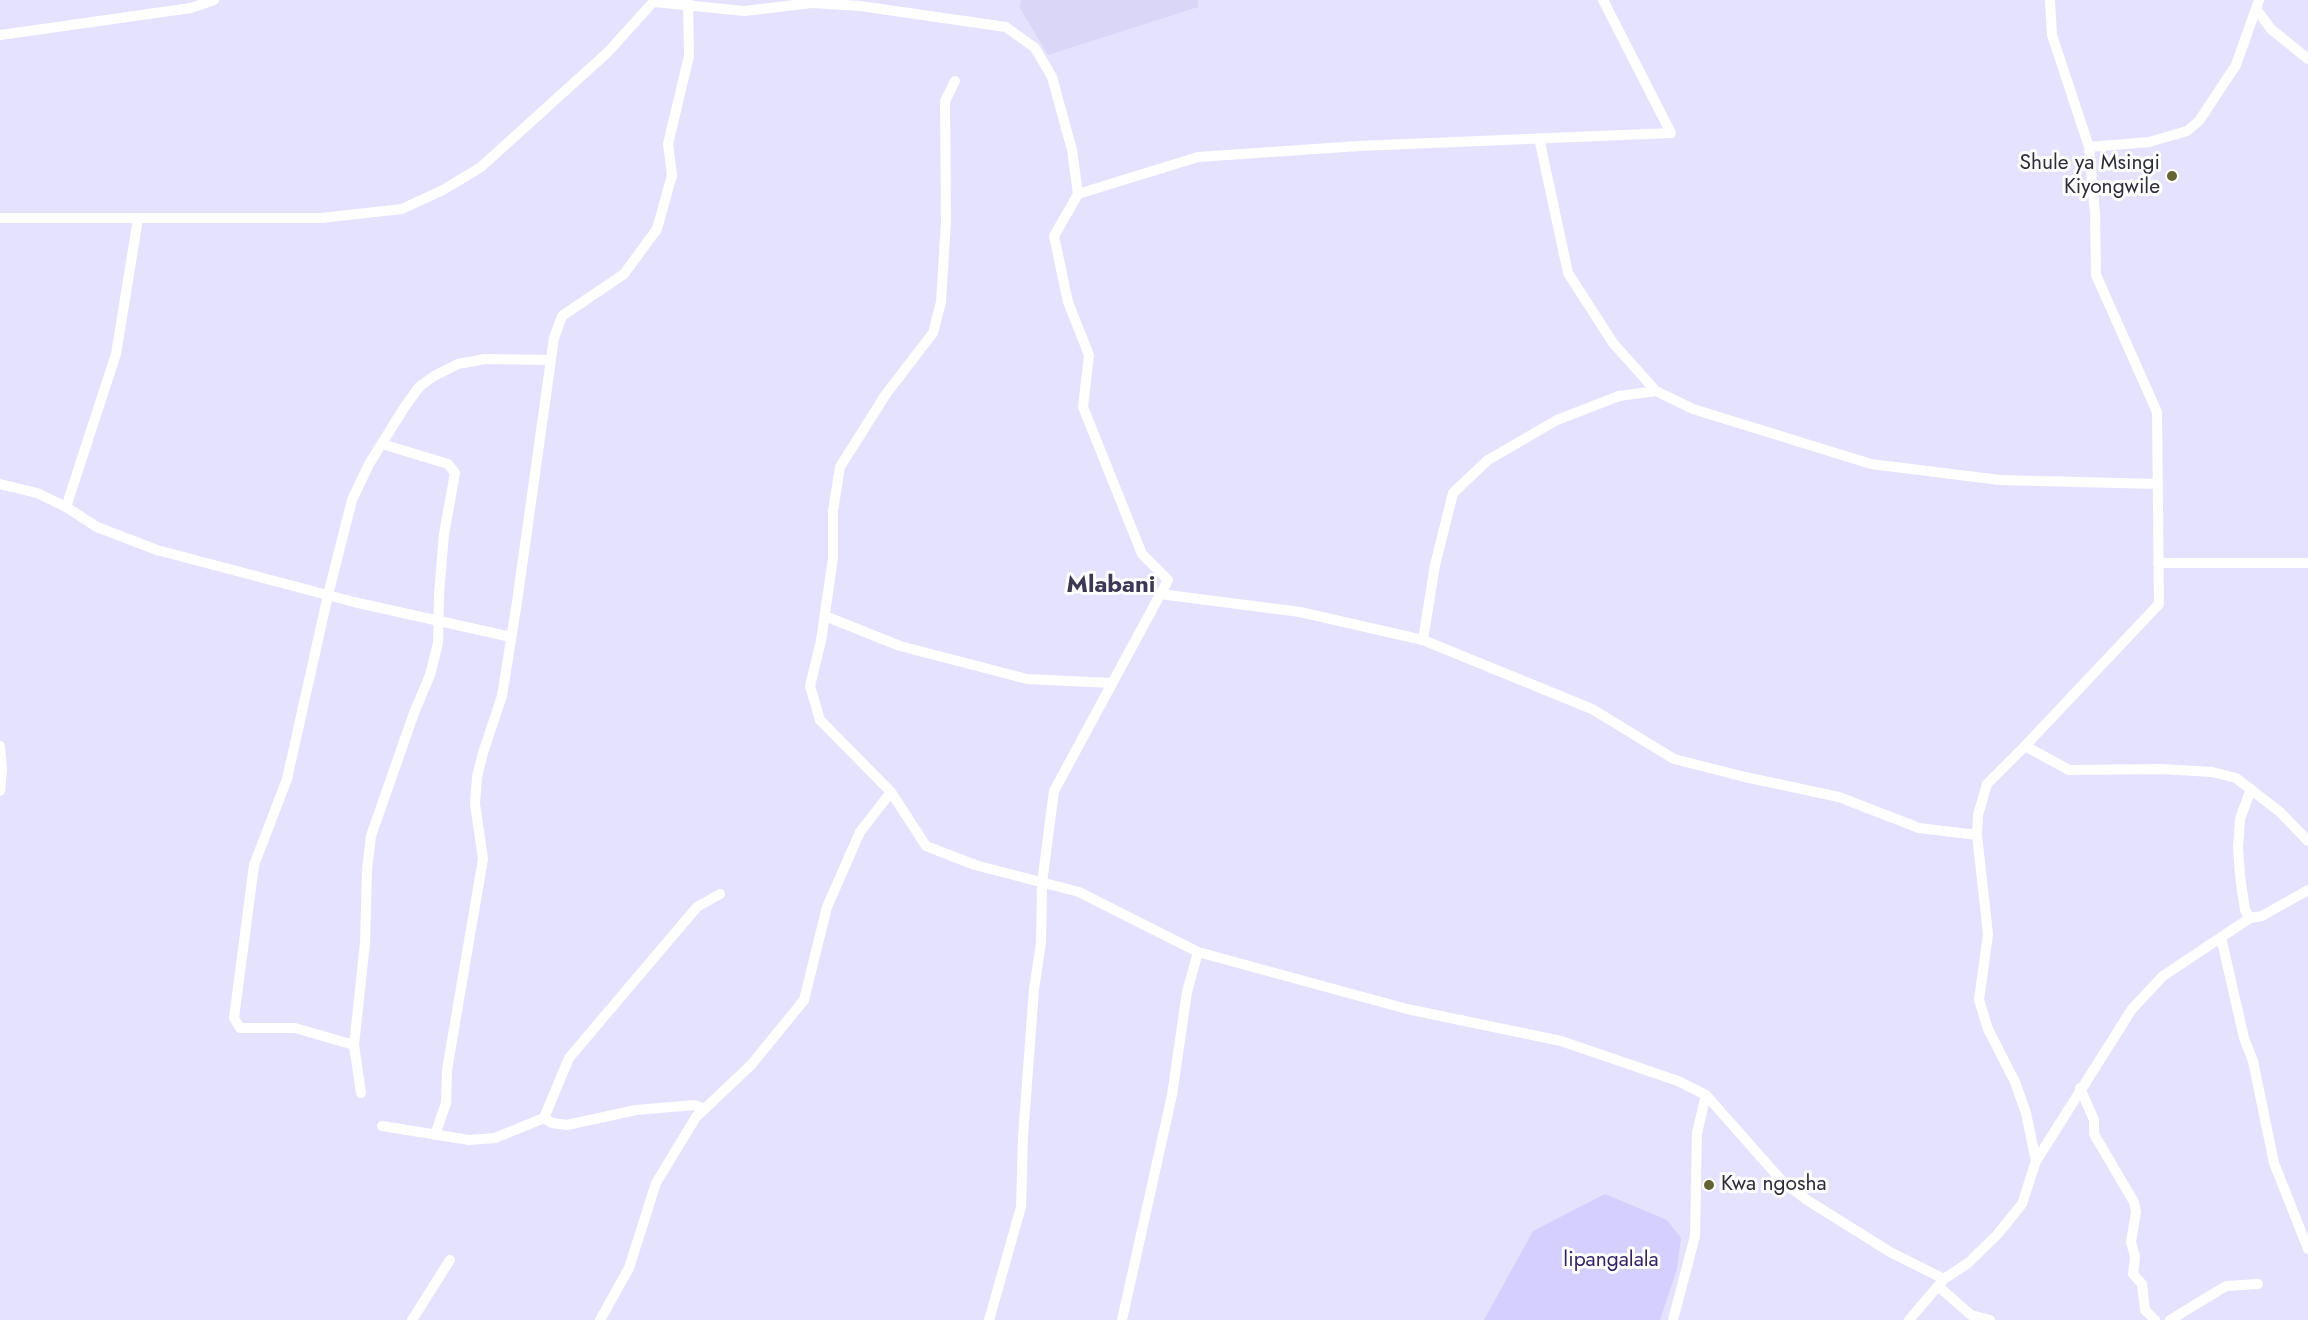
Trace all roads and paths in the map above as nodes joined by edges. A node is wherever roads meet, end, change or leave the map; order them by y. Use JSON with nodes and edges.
{"nodes":[{"id":1,"x":214,"y":0,"type":"edge"},
{"id":2,"x":1603,"y":0,"type":"edge"},
{"id":3,"x":2050,"y":0,"type":"edge"},
{"id":4,"x":655,"y":1,"type":"edge"},
{"id":5,"x":688,"y":3,"type":"edge"},
{"id":6,"x":2258,"y":5,"type":"edge"},
{"id":7,"x":0,"y":35,"type":"edge"},
{"id":8,"x":2308,"y":59,"type":"edge"},
{"id":9,"x":955,"y":81,"type":"dead end"},
{"id":10,"x":1539,"y":138,"type":"junction"},
{"id":11,"x":2089,"y":147,"type":"junction"},
{"id":12,"x":1078,"y":194,"type":"junction"},
{"id":13,"x":0,"y":218,"type":"edge"},
{"id":14,"x":138,"y":219,"type":"junction"},
{"id":15,"x":551,"y":360,"type":"junction"},
{"id":16,"x":1656,"y":391,"type":"junction"},
{"id":17,"x":382,"y":444,"type":"junction"},
{"id":18,"x":0,"y":483,"type":"edge"},
{"id":19,"x":2158,"y":484,"type":"junction"},
{"id":20,"x":66,"y":507,"type":"junction"},
{"id":21,"x":2158,"y":562,"type":"junction"},
{"id":22,"x":2308,"y":563,"type":"edge"},
{"id":23,"x":1160,"y":594,"type":"junction"},
{"id":24,"x":328,"y":595,"type":"junction"},
{"id":25,"x":825,"y":616,"type":"junction"},
{"id":26,"x":440,"y":621,"type":"junction"},
{"id":27,"x":511,"y":637,"type":"junction"},
{"id":28,"x":1423,"y":640,"type":"junction"},
{"id":29,"x":1112,"y":683,"type":"junction"},
{"id":30,"x":0,"y":746,"type":"edge"},
{"id":31,"x":2025,"y":746,"type":"junction"},
{"id":32,"x":2251,"y":789,"type":"junction"},
{"id":33,"x":0,"y":791,"type":"edge"},
{"id":34,"x":891,"y":792,"type":"junction"},
{"id":35,"x":1977,"y":835,"type":"junction"},
{"id":36,"x":2308,"y":841,"type":"edge"},
{"id":37,"x":1042,"y":883,"type":"junction"},
{"id":38,"x":2308,"y":890,"type":"edge"},
{"id":39,"x":720,"y":894,"type":"dead end"},
{"id":40,"x":2250,"y":918,"type":"junction"},
{"id":41,"x":2221,"y":937,"type":"junction"},
{"id":42,"x":1198,"y":952,"type":"junction"},
{"id":43,"x":354,"y":1045,"type":"junction"},
{"id":44,"x":2080,"y":1088,"type":"junction"},
{"id":45,"x":361,"y":1093,"type":"dead end"},
{"id":46,"x":1706,"y":1095,"type":"junction"},
{"id":47,"x":705,"y":1109,"type":"junction"},
{"id":48,"x":544,"y":1118,"type":"junction"},
{"id":49,"x":382,"y":1126,"type":"dead end"},
{"id":50,"x":435,"y":1135,"type":"junction"},
{"id":51,"x":2036,"y":1161,"type":"junction"},
{"id":52,"x":2308,"y":1249,"type":"edge"},
{"id":53,"x":450,"y":1260,"type":"dead end"},
{"id":54,"x":1941,"y":1282,"type":"junction"},
{"id":55,"x":2258,"y":1284,"type":"dead end"},
{"id":56,"x":412,"y":1320,"type":"edge"},
{"id":57,"x":600,"y":1320,"type":"edge"},
{"id":58,"x":989,"y":1320,"type":"edge"},
{"id":59,"x":1122,"y":1320,"type":"edge"},
{"id":60,"x":1673,"y":1320,"type":"edge"},
{"id":61,"x":1909,"y":1320,"type":"edge"},
{"id":62,"x":1990,"y":1320,"type":"edge"},
{"id":63,"x":2155,"y":1320,"type":"edge"},
{"id":64,"x":2170,"y":1320,"type":"edge"}],
"edges":[{"from":1,"to":7,"type":"street"},
{"from":2,"to":10,"type":"street"},
{"from":3,"to":11,"type":"street"},
{"from":4,"to":5,"type":"street"},
{"from":4,"to":14,"type":"street"},
{"from":5,"to":12,"type":"street"},
{"from":5,"to":15,"type":"street"},
{"from":6,"to":8,"type":"street"},
{"from":6,"to":11,"type":"street"},
{"from":9,"to":25,"type":"street"},
{"from":10,"to":12,"type":"street"},
{"from":10,"to":16,"type":"street"},
{"from":11,"to":19,"type":"street"},
{"from":12,"to":23,"type":"street"},
{"from":13,"to":14,"type":"street"},
{"from":14,"to":20,"type":"street"},
{"from":15,"to":17,"type":"street"},
{"from":15,"to":27,"type":"street"},
{"from":16,"to":19,"type":"street"},
{"from":16,"to":28,"type":"street"},
{"from":17,"to":24,"type":"street"},
{"from":17,"to":26,"type":"street"},
{"from":18,"to":20,"type":"street"},
{"from":19,"to":21,"type":"street"},
{"from":20,"to":24,"type":"street"},
{"from":21,"to":22,"type":"street"},
{"from":21,"to":31,"type":"street"},
{"from":23,"to":28,"type":"street"},
{"from":23,"to":29,"type":"street"},
{"from":24,"to":26,"type":"street"},
{"from":24,"to":43,"type":"street"},
{"from":25,"to":29,"type":"street"},
{"from":25,"to":34,"type":"street"},
{"from":26,"to":27,"type":"street"},
{"from":26,"to":43,"type":"street"},
{"from":27,"to":50,"type":"street"},
{"from":28,"to":35,"type":"street"},
{"from":29,"to":37,"type":"street"},
{"from":30,"to":33,"type":"street"},
{"from":31,"to":32,"type":"street"},
{"from":31,"to":35,"type":"street"},
{"from":32,"to":36,"type":"street"},
{"from":32,"to":40,"type":"street"},
{"from":34,"to":37,"type":"street"},
{"from":34,"to":47,"type":"street"},
{"from":35,"to":51,"type":"street"},
{"from":37,"to":42,"type":"street"},
{"from":37,"to":58,"type":"street"},
{"from":38,"to":40,"type":"street"},
{"from":39,"to":48,"type":"street"},
{"from":40,"to":41,"type":"street"},
{"from":41,"to":44,"type":"street"},
{"from":41,"to":52,"type":"street"},
{"from":42,"to":46,"type":"street"},
{"from":42,"to":59,"type":"street"},
{"from":43,"to":45,"type":"street"},
{"from":44,"to":51,"type":"street"},
{"from":44,"to":63,"type":"street"},
{"from":46,"to":54,"type":"street"},
{"from":46,"to":60,"type":"street"},
{"from":47,"to":48,"type":"street"},
{"from":47,"to":57,"type":"street"},
{"from":48,"to":50,"type":"street"},
{"from":49,"to":50,"type":"street"},
{"from":51,"to":54,"type":"street"},
{"from":53,"to":56,"type":"street"},
{"from":54,"to":61,"type":"street"},
{"from":54,"to":62,"type":"street"},
{"from":55,"to":64,"type":"street"}]}
